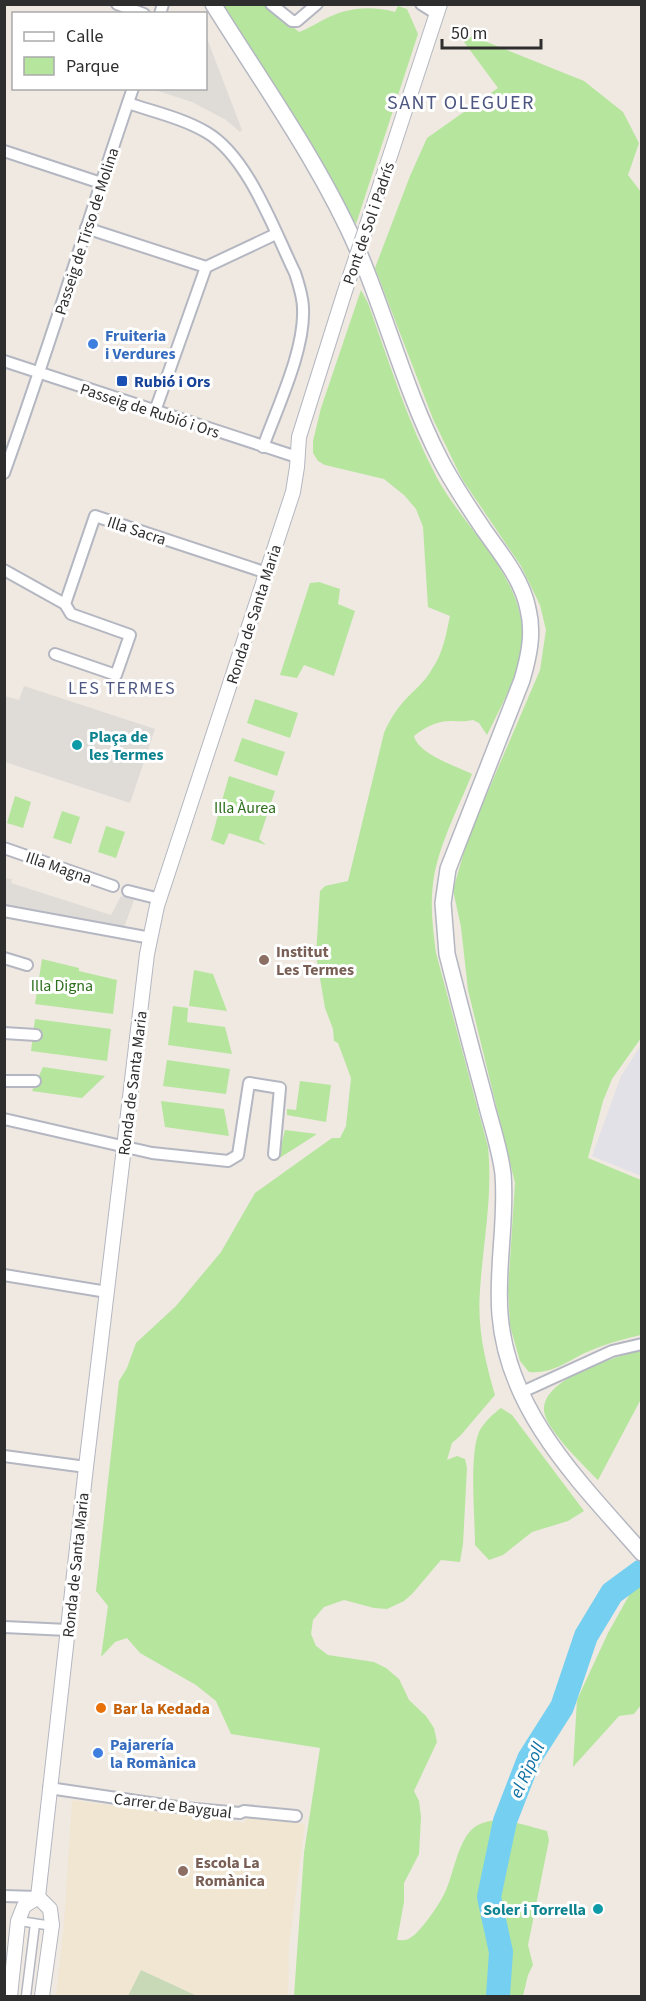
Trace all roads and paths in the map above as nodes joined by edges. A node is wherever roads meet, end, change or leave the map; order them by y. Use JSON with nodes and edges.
{"nodes":[{"id":1,"x":117,"y":4,"type":"edge"},
{"id":2,"x":213,"y":4,"type":"edge"},
{"id":3,"x":271,"y":4,"type":"edge"},
{"id":4,"x":317,"y":4,"type":"edge"},
{"id":5,"x":421,"y":4,"type":"edge"},
{"id":6,"x":439,"y":9,"type":"edge"},
{"id":7,"x":139,"y":12,"type":"edge"},
{"id":8,"x":132,"y":90,"type":"edge"},
{"id":9,"x":128,"y":104,"type":"junction"},
{"id":10,"x":4,"y":151,"type":"edge"},
{"id":11,"x":101,"y":183,"type":"junction"},
{"id":12,"x":86,"y":228,"type":"junction"},
{"id":13,"x":276,"y":234,"type":"junction"},
{"id":14,"x":206,"y":267,"type":"junction"},
{"id":15,"x":344,"y":294,"type":"joint"},
{"id":16,"x":4,"y":361,"type":"edge"},
{"id":17,"x":40,"y":373,"type":"junction"},
{"id":18,"x":155,"y":411,"type":"junction"},
{"id":19,"x":263,"y":447,"type":"junction"},
{"id":20,"x":297,"y":457,"type":"junction"},
{"id":21,"x":4,"y":473,"type":"edge"},
{"id":22,"x":4,"y":570,"type":"edge"},
{"id":23,"x":267,"y":573,"type":"junction"},
{"id":24,"x":65,"y":604,"type":"junction"},
{"id":25,"x":54,"y":654,"type":"dead end"},
{"id":26,"x":4,"y":848,"type":"edge"},
{"id":27,"x":113,"y":886,"type":"dead end"},
{"id":28,"x":128,"y":891,"type":"dead end"},
{"id":29,"x":160,"y":899,"type":"junction"},
{"id":30,"x":4,"y":911,"type":"edge"},
{"id":31,"x":151,"y":938,"type":"junction"},
{"id":32,"x":4,"y":958,"type":"edge"},
{"id":33,"x":27,"y":965,"type":"dead end"},
{"id":34,"x":4,"y":1033,"type":"edge"},
{"id":35,"x":36,"y":1035,"type":"dead end"},
{"id":36,"x":35,"y":1081,"type":"dead end"},
{"id":37,"x":4,"y":1082,"type":"edge"},
{"id":38,"x":4,"y":1119,"type":"edge"},
{"id":39,"x":125,"y":1145,"type":"junction"},
{"id":40,"x":274,"y":1154,"type":"dead end"},
{"id":41,"x":4,"y":1275,"type":"edge"},
{"id":42,"x":107,"y":1292,"type":"junction"},
{"id":43,"x":642,"y":1344,"type":"edge"},
{"id":44,"x":520,"y":1393,"type":"junction"},
{"id":45,"x":4,"y":1456,"type":"edge"},
{"id":46,"x":86,"y":1467,"type":"junction"},
{"id":47,"x":642,"y":1553,"type":"edge"},
{"id":48,"x":4,"y":1627,"type":"edge"},
{"id":49,"x":68,"y":1630,"type":"junction"},
{"id":50,"x":50,"y":1788,"type":"junction"},
{"id":51,"x":296,"y":1816,"type":"dead end"},
{"id":52,"x":4,"y":1896,"type":"edge"},
{"id":53,"x":38,"y":1897,"type":"junction"},
{"id":54,"x":46,"y":1925,"type":"dead end"},
{"id":55,"x":10,"y":1996,"type":"edge"},
{"id":56,"x":26,"y":1996,"type":"edge"},
{"id":57,"x":42,"y":1996,"type":"edge"}],
"edges":[{"from":1,"to":7,"type":"street"},
{"from":2,"to":44,"type":"main road"},
{"from":3,"to":4,"type":"street"},
{"from":5,"to":6,"type":"street"},
{"from":6,"to":15,"type":"street","name":"Pont de Sol i Padrís","bridge":true},
{"from":8,"to":9,"type":"street","name":"Passeig de Tirso de Molina"},
{"from":9,"to":11,"type":"street","name":"Passeig de Tirso de Molina"},
{"from":9,"to":13,"type":"street"},
{"from":10,"to":11,"type":"street"},
{"from":11,"to":12,"type":"street","name":"Passeig de Tirso de Molina"},
{"from":12,"to":14,"type":"street"},
{"from":12,"to":17,"type":"street","name":"Passeig de Tirso de Molina"},
{"from":13,"to":14,"type":"street"},
{"from":13,"to":19,"type":"street"},
{"from":14,"to":18,"type":"street"},
{"from":15,"to":20,"type":"street","name":"Ronda de Santa Maria"},
{"from":16,"to":17,"type":"street","name":"Passeig de Rubió i Ors"},
{"from":17,"to":18,"type":"street","name":"Passeig de Rubió i Ors"},
{"from":17,"to":21,"type":"street","name":"Passeig de Tirso de Molina"},
{"from":18,"to":19,"type":"street","name":"Passeig de Rubió i Ors"},
{"from":19,"to":20,"type":"street","name":"Passeig de Rubió i Ors"},
{"from":20,"to":23,"type":"street","name":"Ronda de Santa Maria"},
{"from":22,"to":24,"type":"street"},
{"from":23,"to":24,"type":"street","name":"Illa Sacra"},
{"from":23,"to":29,"type":"street","name":"Ronda de Santa Maria"},
{"from":24,"to":25,"type":"street"},
{"from":26,"to":27,"type":"street","name":"Illa Magna"},
{"from":28,"to":29,"type":"street"},
{"from":29,"to":31,"type":"street","name":"Ronda de Santa Maria"},
{"from":30,"to":31,"type":"street"},
{"from":31,"to":39,"type":"street","name":"Ronda de Santa Maria"},
{"from":32,"to":33,"type":"street"},
{"from":34,"to":35,"type":"street"},
{"from":36,"to":37,"type":"street"},
{"from":38,"to":39,"type":"street"},
{"from":39,"to":40,"type":"street"},
{"from":39,"to":42,"type":"street","name":"Ronda de Santa Maria"},
{"from":41,"to":42,"type":"street"},
{"from":42,"to":46,"type":"street","name":"Ronda de Santa Maria"},
{"from":43,"to":44,"type":"street"},
{"from":44,"to":47,"type":"main road"},
{"from":45,"to":46,"type":"street"},
{"from":46,"to":49,"type":"street","name":"Ronda de Santa Maria"},
{"from":48,"to":49,"type":"street"},
{"from":49,"to":50,"type":"street","name":"Ronda de Santa Maria"},
{"from":50,"to":51,"type":"street","name":"Carrer de Baygual"},
{"from":50,"to":53,"type":"street","name":"Ronda de Santa Maria"},
{"from":52,"to":53,"type":"street"},
{"from":53,"to":55,"type":"street"},
{"from":53,"to":57,"type":"street"},
{"from":54,"to":56,"type":"street"}]}
